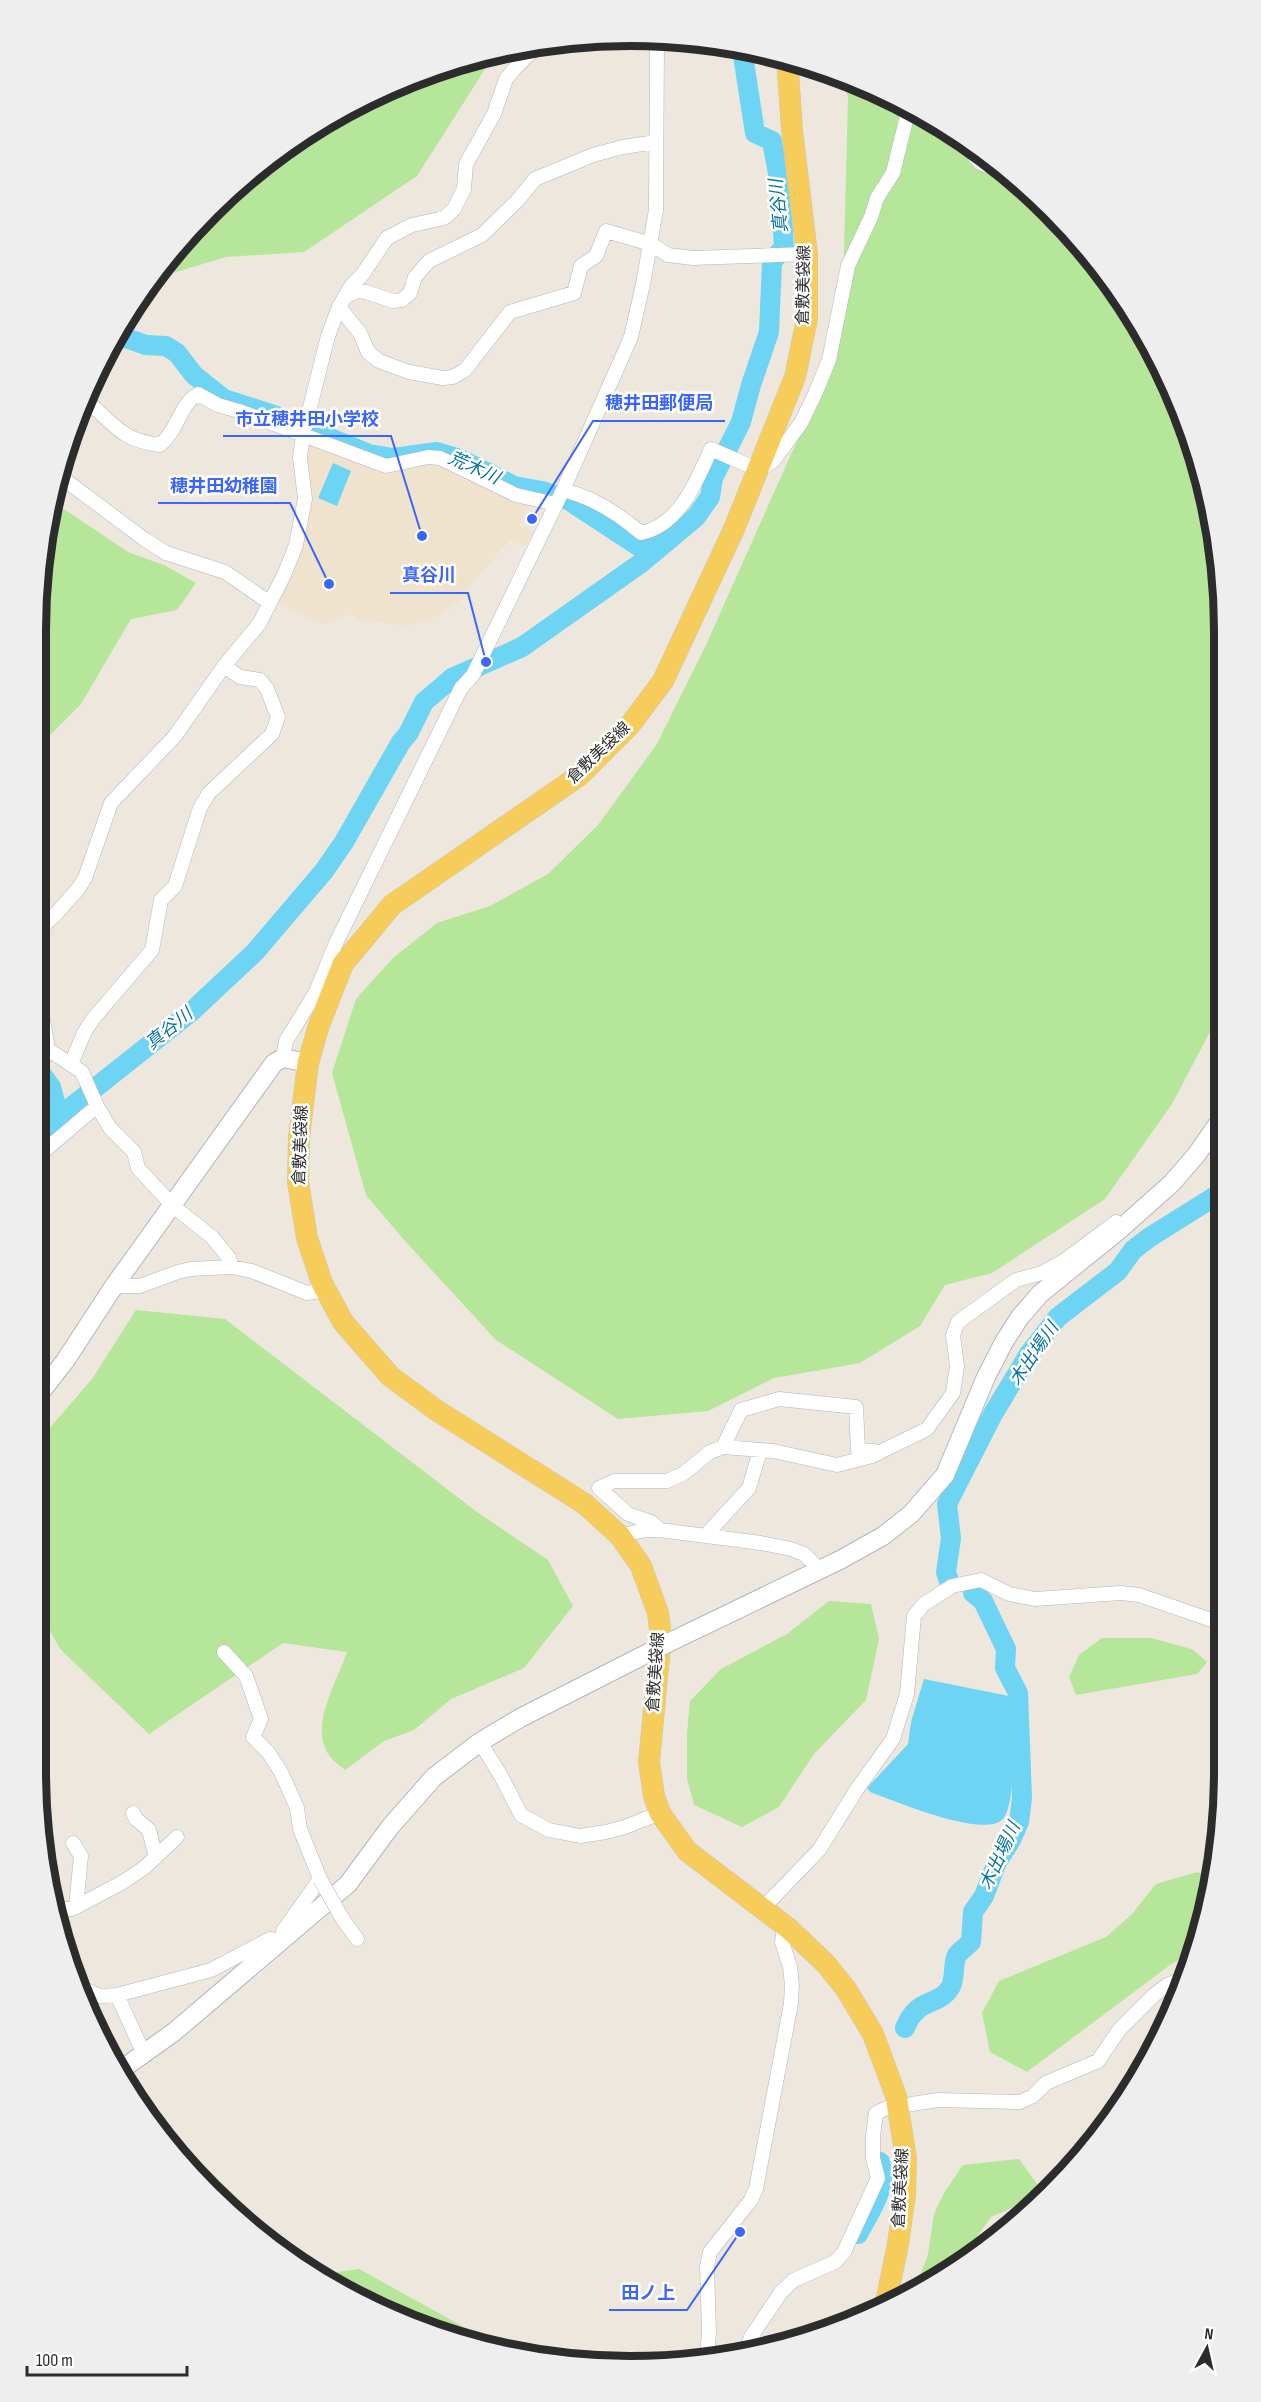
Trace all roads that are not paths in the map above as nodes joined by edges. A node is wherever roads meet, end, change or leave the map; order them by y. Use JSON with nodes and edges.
{"nodes":[{"id":1,"x":657,"y":47,"type":"edge"},
{"id":2,"x":527,"y":56,"type":"edge"},
{"id":3,"x":788,"y":68,"type":"edge"},
{"id":4,"x":907,"y":117,"type":"edge"},
{"id":5,"x":656,"y":142,"type":"junction"},
{"id":6,"x":651,"y":244,"type":"junction"},
{"id":7,"x":801,"y":255,"type":"junction"},
{"id":8,"x":342,"y":302,"type":"junction"},
{"id":9,"x":91,"y":406,"type":"edge"},
{"id":10,"x":305,"y":430,"type":"junction"},
{"id":11,"x":752,"y":467,"type":"junction"},
{"id":12,"x":66,"y":480,"type":"edge"},
{"id":13,"x":559,"y":497,"type":"junction"},
{"id":14,"x":270,"y":603,"type":"junction"},
{"id":15,"x":224,"y":666,"type":"junction"},
{"id":16,"x":47,"y":922,"type":"edge"},
{"id":17,"x":47,"y":1049,"type":"edge"},
{"id":18,"x":283,"y":1058,"type":"junction"},
{"id":19,"x":308,"y":1063,"type":"junction"},
{"id":20,"x":70,"y":1064,"type":"junction"},
{"id":21,"x":97,"y":1106,"type":"junction"},
{"id":22,"x":1214,"y":1130,"type":"edge"},
{"id":23,"x":47,"y":1148,"type":"edge"},
{"id":24,"x":173,"y":1206,"type":"junction"},
{"id":25,"x":1146,"y":1206,"type":"junction"},
{"id":26,"x":232,"y":1267,"type":"junction"},
{"id":27,"x":114,"y":1286,"type":"junction"},
{"id":28,"x":326,"y":1290,"type":"junction"},
{"id":29,"x":47,"y":1384,"type":"edge"},
{"id":30,"x":723,"y":1446,"type":"junction"},
{"id":31,"x":760,"y":1451,"type":"junction"},
{"id":32,"x":880,"y":1452,"type":"junction"},
{"id":33,"x":660,"y":1530,"type":"junction"},
{"id":34,"x":706,"y":1535,"type":"junction"},
{"id":35,"x":620,"y":1536,"type":"junction"},
{"id":36,"x":819,"y":1569,"type":"junction"},
{"id":37,"x":1214,"y":1621,"type":"edge"},
{"id":38,"x":224,"y":1652,"type":"dead end"},
{"id":39,"x":480,"y":1742,"type":"junction"},
{"id":40,"x":133,"y":1813,"type":"dead end"},
{"id":41,"x":660,"y":1813,"type":"junction"},
{"id":42,"x":177,"y":1837,"type":"dead end"},
{"id":43,"x":73,"y":1843,"type":"dead end"},
{"id":44,"x":156,"y":1857,"type":"junction"},
{"id":45,"x":320,"y":1879,"type":"junction"},
{"id":46,"x":76,"y":1907,"type":"junction"},
{"id":47,"x":63,"y":1908,"type":"edge"},
{"id":48,"x":762,"y":1909,"type":"junction"},
{"id":49,"x":788,"y":1928,"type":"junction"},
{"id":50,"x":357,"y":1939,"type":"dead end"},
{"id":51,"x":283,"y":1941,"type":"junction"},
{"id":52,"x":1175,"y":1982,"type":"edge"},
{"id":53,"x":90,"y":1991,"type":"edge"},
{"id":54,"x":117,"y":1995,"type":"junction"},
{"id":55,"x":144,"y":2054,"type":"junction"},
{"id":56,"x":126,"y":2066,"type":"edge"},
{"id":57,"x":912,"y":2104,"type":"dead end"},
{"id":58,"x":889,"y":2107,"type":"dead end"},
{"id":59,"x":887,"y":2296,"type":"edge"},
{"id":60,"x":749,"y":2343,"type":"edge"},
{"id":61,"x":708,"y":2351,"type":"edge"}],
"edges":[{"from":1,"to":5,"type":"street"},
{"from":2,"to":8,"type":"street"},
{"from":3,"to":7,"type":"main road","name":"倉敷美袋線"},
{"from":4,"to":11,"type":"street"},
{"from":5,"to":6,"type":"street"},
{"from":5,"to":8,"type":"street"},
{"from":6,"to":7,"type":"street"},
{"from":6,"to":8,"type":"street"},
{"from":6,"to":13,"type":"street"},
{"from":7,"to":11,"type":"main road","name":"倉敷美袋線"},
{"from":8,"to":10,"type":"street"},
{"from":9,"to":10,"type":"street"},
{"from":10,"to":13,"type":"street"},
{"from":10,"to":14,"type":"street"},
{"from":11,"to":13,"type":"street"},
{"from":11,"to":19,"type":"main road","name":"倉敷美袋線"},
{"from":12,"to":14,"type":"street"},
{"from":13,"to":18,"type":"street"},
{"from":14,"to":15,"type":"street"},
{"from":15,"to":16,"type":"street"},
{"from":15,"to":20,"type":"street"},
{"from":17,"to":20,"type":"street"},
{"from":18,"to":19,"type":"street"},
{"from":18,"to":24,"type":"street"},
{"from":19,"to":28,"type":"main road","name":"倉敷美袋線"},
{"from":20,"to":21,"type":"street"},
{"from":21,"to":23,"type":"street"},
{"from":21,"to":24,"type":"street"},
{"from":22,"to":25,"type":"street"},
{"from":24,"to":26,"type":"street"},
{"from":24,"to":27,"type":"street"},
{"from":25,"to":32,"type":"street"},
{"from":25,"to":36,"type":"street"},
{"from":26,"to":27,"type":"street"},
{"from":26,"to":28,"type":"street"},
{"from":27,"to":29,"type":"street"},
{"from":28,"to":35,"type":"main road","name":"倉敷美袋線"},
{"from":30,"to":31,"type":"street"},
{"from":30,"to":32,"type":"street"},
{"from":30,"to":33,"type":"street"},
{"from":31,"to":32,"type":"street"},
{"from":31,"to":34,"type":"street"},
{"from":33,"to":34,"type":"street"},
{"from":33,"to":35,"type":"street"},
{"from":34,"to":36,"type":"street"},
{"from":35,"to":41,"type":"main road","name":"倉敷美袋線"},
{"from":36,"to":39,"type":"street","bridge":true},
{"from":37,"to":48,"type":"street"},
{"from":38,"to":45,"type":"street"},
{"from":39,"to":41,"type":"street"},
{"from":39,"to":51,"type":"street"},
{"from":40,"to":44,"type":"street"},
{"from":41,"to":48,"type":"main road","name":"倉敷美袋線"},
{"from":42,"to":44,"type":"street"},
{"from":43,"to":46,"type":"street"},
{"from":44,"to":46,"type":"street"},
{"from":45,"to":50,"type":"street","bridge":true},
{"from":45,"to":51,"type":"street"},
{"from":46,"to":47,"type":"street"},
{"from":48,"to":49,"type":"main road","name":"倉敷美袋線"},
{"from":49,"to":59,"type":"main road","name":"倉敷美袋線"},
{"from":49,"to":61,"type":"street"},
{"from":51,"to":54,"type":"street"},
{"from":51,"to":55,"type":"street"},
{"from":52,"to":57,"type":"street"},
{"from":53,"to":54,"type":"street"},
{"from":54,"to":55,"type":"street"},
{"from":55,"to":56,"type":"street"},
{"from":58,"to":60,"type":"street"}]}
